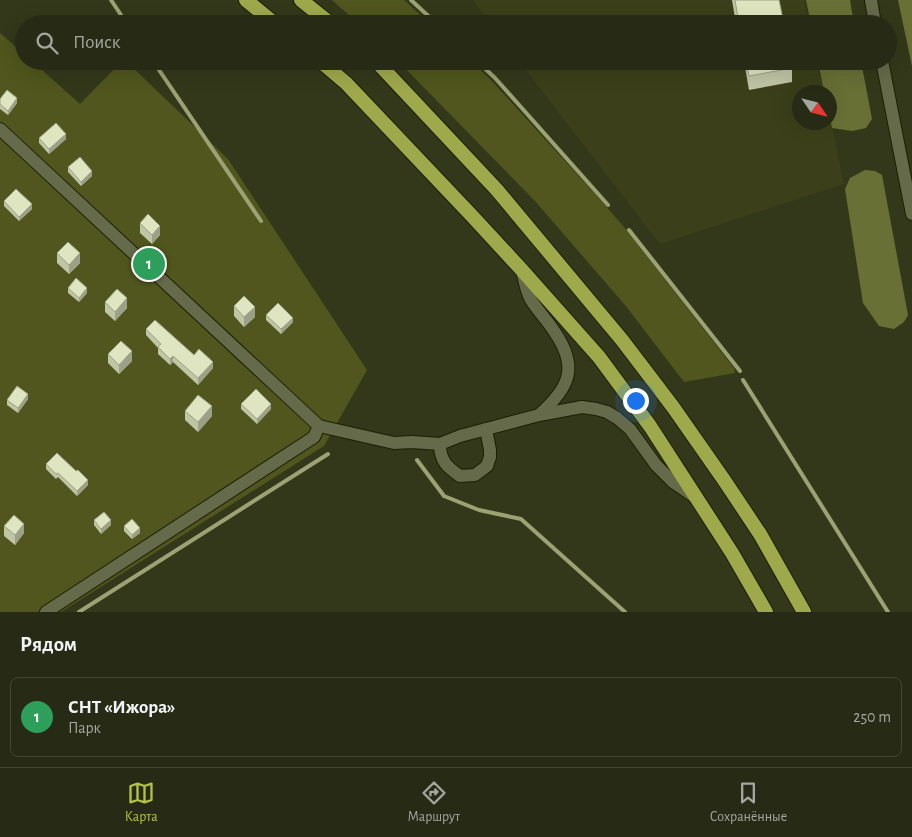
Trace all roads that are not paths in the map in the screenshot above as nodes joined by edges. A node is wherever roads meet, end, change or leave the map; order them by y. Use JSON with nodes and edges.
{"nodes":[{"id":1,"x":246,"y":0,"type":"edge"},
{"id":2,"x":302,"y":0,"type":"edge"},
{"id":3,"x":870,"y":0,"type":"edge"},
{"id":4,"x":264,"y":15,"type":"edge"},
{"id":5,"x":320,"y":15,"type":"edge"},
{"id":6,"x":873,"y":15,"type":"edge"},
{"id":7,"x":331,"y":70,"type":"edge"},
{"id":8,"x":384,"y":70,"type":"edge"},
{"id":9,"x":884,"y":70,"type":"edge"},
{"id":10,"x":0,"y":130,"type":"edge"},
{"id":11,"x":912,"y":214,"type":"edge"},
{"id":12,"x":521,"y":268,"type":"junction"},
{"id":13,"x":539,"y":415,"type":"junction"},
{"id":14,"x":319,"y":426,"type":"junction"},
{"id":15,"x":486,"y":429,"type":"junction"},
{"id":16,"x":440,"y":444,"type":"junction"},
{"id":17,"x":697,"y":498,"type":"junction"},
{"id":18,"x":46,"y":612,"type":"edge"},
{"id":19,"x":766,"y":612,"type":"edge"},
{"id":20,"x":804,"y":612,"type":"edge"}],
"edges":[{"from":1,"to":4,"type":"highway"},
{"from":2,"to":5,"type":"highway"},
{"from":3,"to":6,"type":"street"},
{"from":7,"to":12,"type":"highway"},
{"from":8,"to":20,"type":"highway"},
{"from":9,"to":11,"type":"street"},
{"from":10,"to":14,"type":"street"},
{"from":12,"to":13,"type":"street"},
{"from":12,"to":17,"type":"highway"},
{"from":13,"to":15,"type":"street"},
{"from":13,"to":17,"type":"street"},
{"from":14,"to":16,"type":"street"},
{"from":14,"to":18,"type":"street"},
{"from":15,"to":16,"type":"street"},
{"from":15,"to":16,"type":"street"},
{"from":17,"to":19,"type":"highway"}]}
